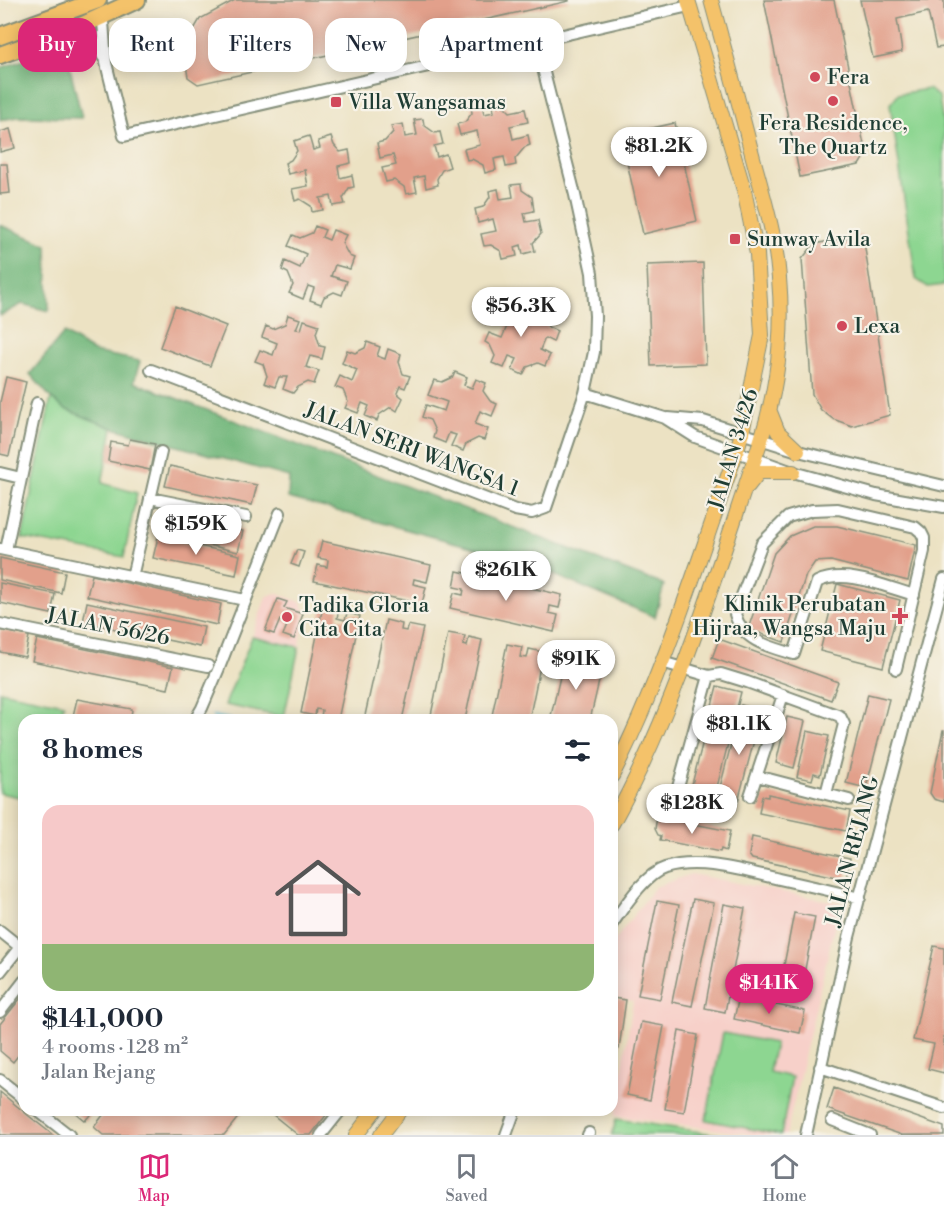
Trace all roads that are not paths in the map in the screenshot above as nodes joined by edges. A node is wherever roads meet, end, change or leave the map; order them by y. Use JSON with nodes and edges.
{"nodes":[{"id":1,"x":82,"y":0,"type":"edge"},
{"id":2,"x":98,"y":0,"type":"edge"},
{"id":3,"x":137,"y":0,"type":"edge"},
{"id":4,"x":146,"y":0,"type":"edge"},
{"id":5,"x":711,"y":0,"type":"edge"},
{"id":6,"x":688,"y":3,"type":"edge"},
{"id":7,"x":103,"y":21,"type":"junction"},
{"id":8,"x":97,"y":24,"type":"edge"},
{"id":9,"x":0,"y":31,"type":"edge"},
{"id":10,"x":564,"y":34,"type":"edge"},
{"id":11,"x":0,"y":36,"type":"edge"},
{"id":12,"x":97,"y":46,"type":"edge"},
{"id":13,"x":18,"y":50,"type":"edge"},
{"id":14,"x":0,"y":56,"type":"edge"},
{"id":15,"x":106,"y":63,"type":"junction"},
{"id":16,"x":419,"y":68,"type":"edge"},
{"id":17,"x":544,"y":72,"type":"edge"},
{"id":18,"x":151,"y":370,"type":"dead end"},
{"id":19,"x":585,"y":393,"type":"junction"},
{"id":20,"x":37,"y":403,"type":"dead end"},
{"id":21,"x":770,"y":412,"type":"junction"},
{"id":22,"x":665,"y":418,"type":"junction"},
{"id":23,"x":742,"y":433,"type":"junction"},
{"id":24,"x":761,"y":440,"type":"junction"},
{"id":25,"x":798,"y":451,"type":"junction"},
{"id":26,"x":161,"y":452,"type":"dead end"},
{"id":27,"x":736,"y":453,"type":"junction"},
{"id":28,"x":754,"y":459,"type":"junction"},
{"id":29,"x":793,"y":472,"type":"junction"},
{"id":30,"x":0,"y":473,"type":"edge"},
{"id":31,"x":21,"y":478,"type":"junction"},
{"id":32,"x":944,"y":486,"type":"edge"},
{"id":33,"x":876,"y":495,"type":"junction"},
{"id":34,"x":741,"y":496,"type":"junction"},
{"id":35,"x":150,"y":498,"type":"junction"},
{"id":36,"x":944,"y":507,"type":"edge"},
{"id":37,"x":280,"y":513,"type":"dead end"},
{"id":38,"x":869,"y":516,"type":"junction"},
{"id":39,"x":246,"y":517,"type":"dead end"},
{"id":40,"x":3,"y":549,"type":"edge"},
{"id":41,"x":132,"y":577,"type":"junction"},
{"id":42,"x":944,"y":579,"type":"edge"},
{"id":43,"x":914,"y":595,"type":"junction"},
{"id":44,"x":246,"y":600,"type":"junction"},
{"id":45,"x":0,"y":624,"type":"edge"},
{"id":46,"x":662,"y":662,"type":"junction"},
{"id":47,"x":208,"y":666,"type":"dead end"},
{"id":48,"x":682,"y":668,"type":"junction"},
{"id":49,"x":896,"y":669,"type":"dead end"},
{"id":50,"x":709,"y":676,"type":"junction"},
{"id":51,"x":783,"y":695,"type":"junction"},
{"id":52,"x":198,"y":714,"type":"edge"},
{"id":53,"x":618,"y":764,"type":"edge"},
{"id":54,"x":757,"y":776,"type":"junction"},
{"id":55,"x":826,"y":794,"type":"junction"},
{"id":56,"x":750,"y":796,"type":"dead end"},
{"id":57,"x":675,"y":798,"type":"dead end"},
{"id":58,"x":849,"y":800,"type":"dead end"},
{"id":59,"x":618,"y":813,"type":"edge"},
{"id":60,"x":860,"y":898,"type":"junction"},
{"id":61,"x":618,"y":916,"type":"edge"},
{"id":62,"x":0,"y":931,"type":"edge"},
{"id":63,"x":18,"y":942,"type":"edge"},
{"id":64,"x":18,"y":949,"type":"edge"},
{"id":65,"x":0,"y":972,"type":"edge"},
{"id":66,"x":18,"y":989,"type":"edge"},
{"id":67,"x":0,"y":1012,"type":"edge"},
{"id":68,"x":820,"y":1067,"type":"junction"},
{"id":69,"x":0,"y":1080,"type":"edge"},
{"id":70,"x":18,"y":1094,"type":"edge"},
{"id":71,"x":944,"y":1108,"type":"edge"},
{"id":72,"x":45,"y":1116,"type":"edge"},
{"id":73,"x":336,"y":1116,"type":"edge"},
{"id":74,"x":370,"y":1116,"type":"edge"},
{"id":75,"x":395,"y":1116,"type":"edge"},
{"id":76,"x":513,"y":1116,"type":"edge"},
{"id":77,"x":832,"y":1120,"type":"dead end"},
{"id":78,"x":69,"y":1135,"type":"edge"},
{"id":79,"x":321,"y":1135,"type":"edge"},
{"id":80,"x":356,"y":1135,"type":"edge"},
{"id":81,"x":381,"y":1135,"type":"edge"},
{"id":82,"x":506,"y":1135,"type":"edge"},
{"id":83,"x":806,"y":1135,"type":"edge"},
{"id":84,"x":870,"y":1135,"type":"edge"}],
"edges":[{"from":1,"to":9,"type":"main road"},
{"from":2,"to":11,"type":"highway"},
{"from":3,"to":14,"type":"highway"},
{"from":4,"to":7,"type":"main road"},
{"from":5,"to":21,"type":"main road","name":"JALAN 34/26"},
{"from":6,"to":10,"type":"street"},
{"from":6,"to":23,"type":"main road","name":"JALAN 34/26"},
{"from":7,"to":8,"type":"main road"},
{"from":7,"to":15,"type":"street"},
{"from":12,"to":15,"type":"street"},
{"from":13,"to":14,"type":"main road"},
{"from":15,"to":16,"type":"street"},
{"from":17,"to":19,"type":"street","name":"JALAN SERI WANGSA 1"},
{"from":18,"to":19,"type":"street","name":"JALAN SERI WANGSA 1"},
{"from":19,"to":22,"type":"street"},
{"from":20,"to":31,"type":"street"},
{"from":21,"to":24,"type":"main road","name":"JALAN 34/26"},
{"from":21,"to":25,"type":"main road"},
{"from":22,"to":23,"type":"street"},
{"from":22,"to":27,"type":"street"},
{"from":23,"to":24,"type":"street"},
{"from":23,"to":27,"type":"main road","name":"JALAN 34/26"},
{"from":24,"to":25,"type":"street"},
{"from":24,"to":28,"type":"main road","name":"JALAN 34/26"},
{"from":25,"to":32,"type":"street"},
{"from":26,"to":35,"type":"street"},
{"from":27,"to":28,"type":"street"},
{"from":27,"to":46,"type":"main road","name":"JALAN 34/26"},
{"from":28,"to":29,"type":"street"},
{"from":28,"to":34,"type":"main road","name":"JALAN 34/26"},
{"from":29,"to":33,"type":"street"},
{"from":29,"to":34,"type":"main road"},
{"from":30,"to":31,"type":"street"},
{"from":31,"to":40,"type":"street"},
{"from":33,"to":36,"type":"street"},
{"from":33,"to":38,"type":"street"},
{"from":34,"to":48,"type":"main road","name":"JALAN 34/26"},
{"from":35,"to":39,"type":"street"},
{"from":35,"to":41,"type":"street"},
{"from":37,"to":44,"type":"street"},
{"from":38,"to":43,"type":"street"},
{"from":38,"to":43,"type":"street"},
{"from":40,"to":41,"type":"street"},
{"from":41,"to":44,"type":"street"},
{"from":42,"to":60,"type":"street","name":"JALAN REJANG"},
{"from":43,"to":49,"type":"street"},
{"from":44,"to":52,"type":"street"},
{"from":45,"to":47,"type":"street","name":"JALAN 56/26"},
{"from":46,"to":48,"type":"street"},
{"from":46,"to":53,"type":"main road","name":"JALAN 34/26"},
{"from":48,"to":50,"type":"street"},
{"from":48,"to":59,"type":"main road","name":"JALAN 34/26"},
{"from":50,"to":51,"type":"street"},
{"from":50,"to":57,"type":"street"},
{"from":51,"to":54,"type":"street"},
{"from":51,"to":55,"type":"street"},
{"from":54,"to":55,"type":"street"},
{"from":54,"to":56,"type":"street"},
{"from":55,"to":58,"type":"street"},
{"from":60,"to":61,"type":"street"},
{"from":60,"to":68,"type":"street","name":"JALAN REJANG"},
{"from":62,"to":63,"type":"street"},
{"from":64,"to":65,"type":"street"},
{"from":66,"to":67,"type":"street"},
{"from":68,"to":71,"type":"street"},
{"from":68,"to":83,"type":"street","name":"JALAN REJANG"},
{"from":69,"to":70,"type":"street"},
{"from":72,"to":78,"type":"street"},
{"from":73,"to":79,"type":"street"},
{"from":74,"to":80,"type":"main road"},
{"from":75,"to":81,"type":"main road"},
{"from":76,"to":82,"type":"street"},
{"from":77,"to":84,"type":"street"}]}
